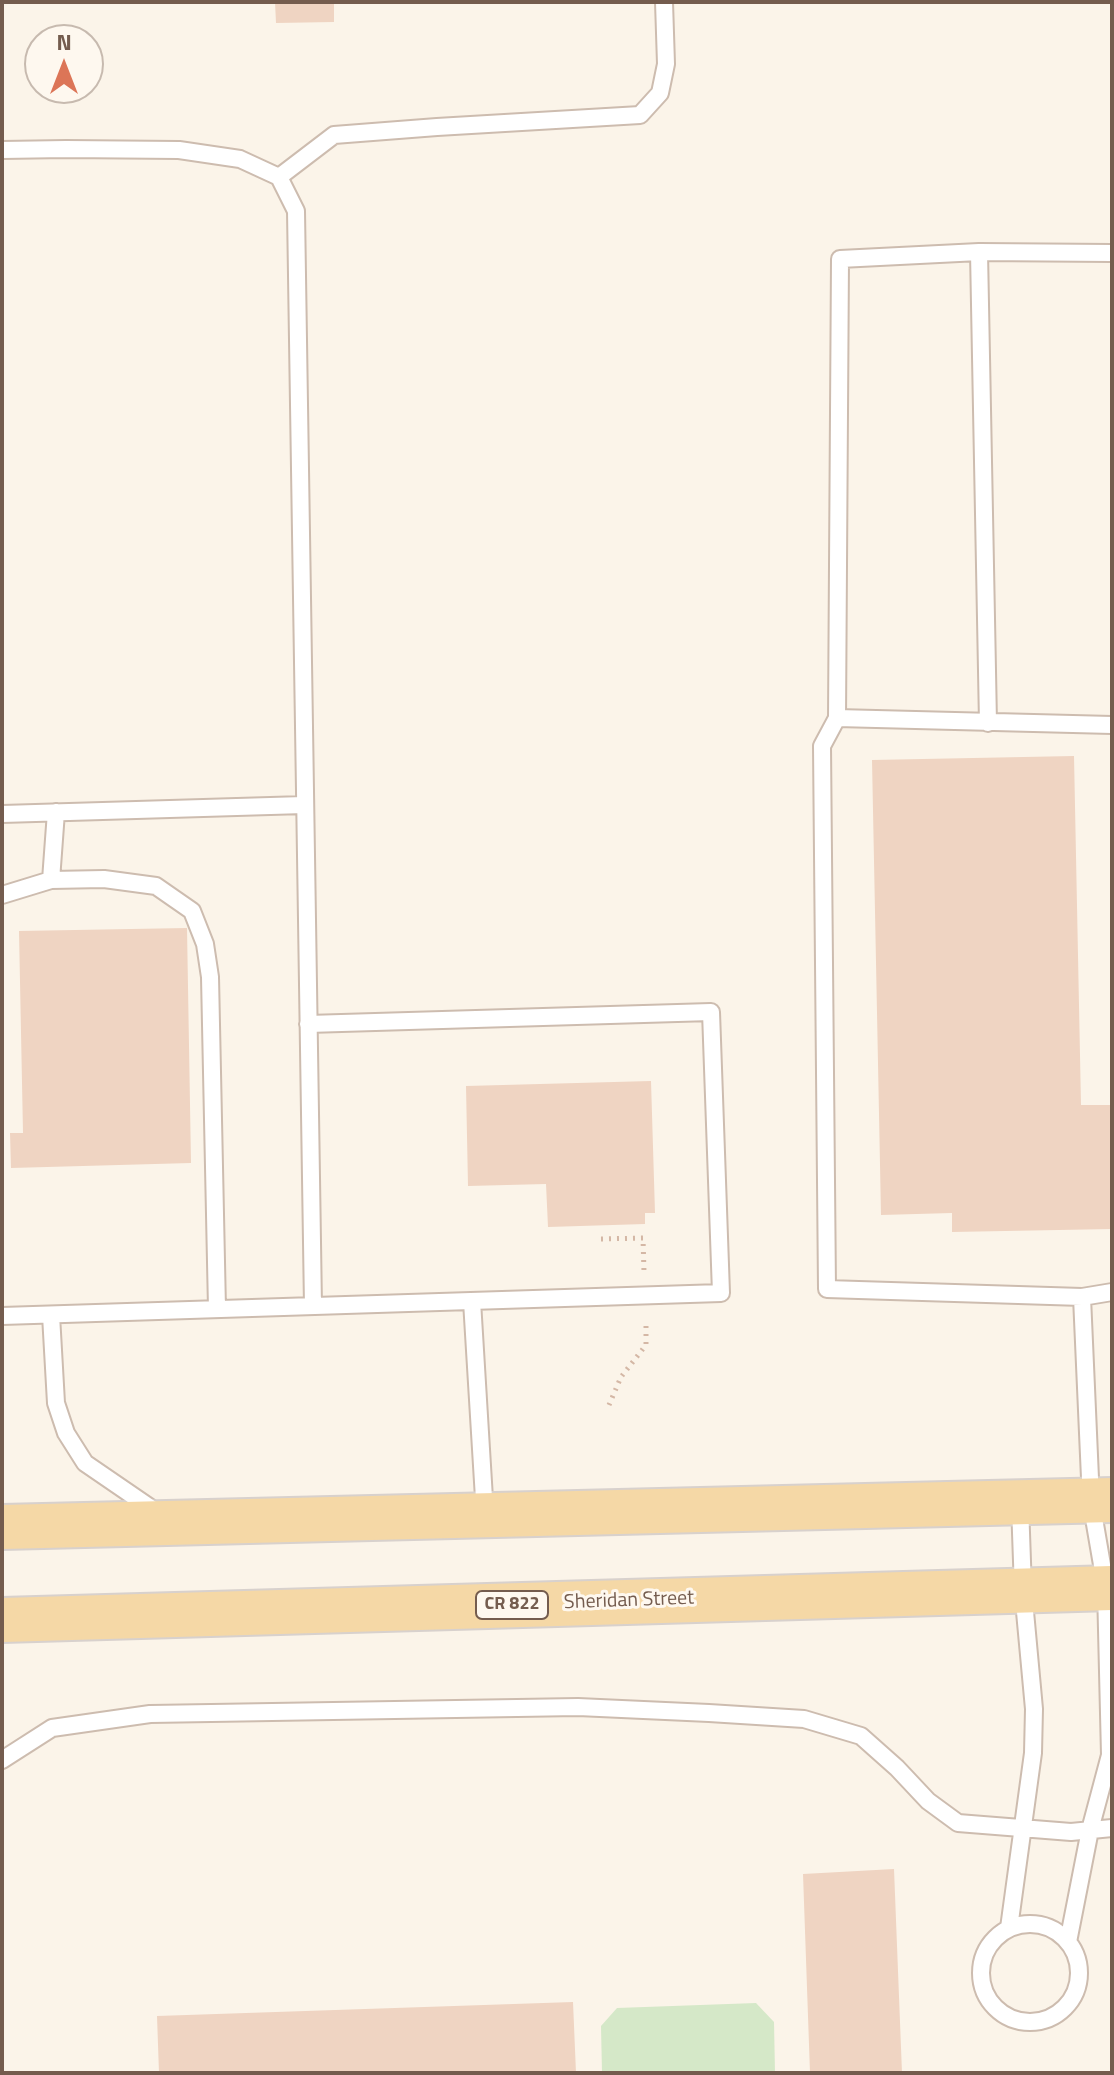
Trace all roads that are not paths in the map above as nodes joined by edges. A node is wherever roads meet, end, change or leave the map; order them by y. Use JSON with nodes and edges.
{"nodes":[{"id":1,"x":664,"y":2,"type":"edge"},
{"id":2,"x":2,"y":150,"type":"edge"},
{"id":3,"x":279,"y":177,"type":"junction"},
{"id":4,"x":979,"y":252,"type":"junction"},
{"id":5,"x":1112,"y":253,"type":"edge"},
{"id":6,"x":837,"y":718,"type":"junction"},
{"id":7,"x":988,"y":723,"type":"junction"},
{"id":8,"x":1112,"y":725,"type":"edge"},
{"id":9,"x":304,"y":805,"type":"junction"},
{"id":10,"x":56,"y":812,"type":"junction"},
{"id":11,"x":2,"y":814,"type":"edge"},
{"id":12,"x":51,"y":880,"type":"junction"},
{"id":13,"x":2,"y":895,"type":"edge"},
{"id":14,"x":308,"y":1024,"type":"junction"},
{"id":15,"x":1112,"y":1292,"type":"edge"},
{"id":16,"x":1082,"y":1297,"type":"junction"},
{"id":17,"x":472,"y":1301,"type":"junction"},
{"id":18,"x":313,"y":1306,"type":"junction"},
{"id":19,"x":217,"y":1309,"type":"junction"},
{"id":20,"x":51,"y":1315,"type":"junction"},
{"id":21,"x":2,"y":1316,"type":"edge"},
{"id":22,"x":1101,"y":1501,"type":"edge"},
{"id":23,"x":1020,"y":1503,"type":"junction"},
{"id":24,"x":485,"y":1515,"type":"junction"},
{"id":25,"x":172,"y":1523,"type":"junction"},
{"id":26,"x":2,"y":1527,"type":"edge"},
{"id":27,"x":1109,"y":1588,"type":"edge"},
{"id":28,"x":1023,"y":1590,"type":"junction"},
{"id":29,"x":2,"y":1620,"type":"edge"},
{"id":30,"x":2,"y":1760,"type":"edge"},
{"id":31,"x":1024,"y":1828,"type":"junction"},
{"id":32,"x":1112,"y":1828,"type":"edge"},
{"id":33,"x":1090,"y":1830,"type":"junction"},
{"id":34,"x":1009,"y":1928,"type":"junction"},
{"id":35,"x":1068,"y":1942,"type":"junction"}],
"edges":[{"from":1,"to":3,"type":"lane"},
{"from":2,"to":3,"type":"lane"},
{"from":3,"to":9,"type":"lane"},
{"from":4,"to":5,"type":"lane"},
{"from":4,"to":6,"type":"lane"},
{"from":4,"to":7,"type":"lane"},
{"from":6,"to":7,"type":"lane"},
{"from":6,"to":16,"type":"lane"},
{"from":7,"to":8,"type":"lane"},
{"from":9,"to":10,"type":"lane"},
{"from":9,"to":14,"type":"lane"},
{"from":10,"to":11,"type":"lane"},
{"from":10,"to":12,"type":"lane"},
{"from":12,"to":13,"type":"lane"},
{"from":12,"to":19,"type":"lane"},
{"from":14,"to":17,"type":"lane"},
{"from":14,"to":18,"type":"lane"},
{"from":15,"to":16,"type":"lane"},
{"from":16,"to":22,"type":"lane"},
{"from":17,"to":18,"type":"lane"},
{"from":17,"to":24,"type":"lane"},
{"from":18,"to":19,"type":"lane"},
{"from":19,"to":20,"type":"lane"},
{"from":20,"to":21,"type":"lane"},
{"from":20,"to":25,"type":"lane"},
{"from":22,"to":23,"type":"main road"},
{"from":22,"to":27,"type":"lane"},
{"from":23,"to":24,"type":"main road"},
{"from":23,"to":28,"type":"lane"},
{"from":24,"to":25,"type":"main road"},
{"from":25,"to":26,"type":"main road"},
{"from":27,"to":28,"type":"main road","name":"Sheridan Street","number":"CR 822"},
{"from":27,"to":33,"type":"lane"},
{"from":28,"to":29,"type":"main road","name":"Sheridan Street","number":"CR 822"},
{"from":28,"to":31,"type":"lane"},
{"from":30,"to":31,"type":"lane"},
{"from":31,"to":33,"type":"lane"},
{"from":31,"to":34,"type":"lane"},
{"from":32,"to":33,"type":"lane"},
{"from":33,"to":35,"type":"lane"},
{"from":34,"to":35,"type":"lane"},
{"from":34,"to":35,"type":"lane"}]}
